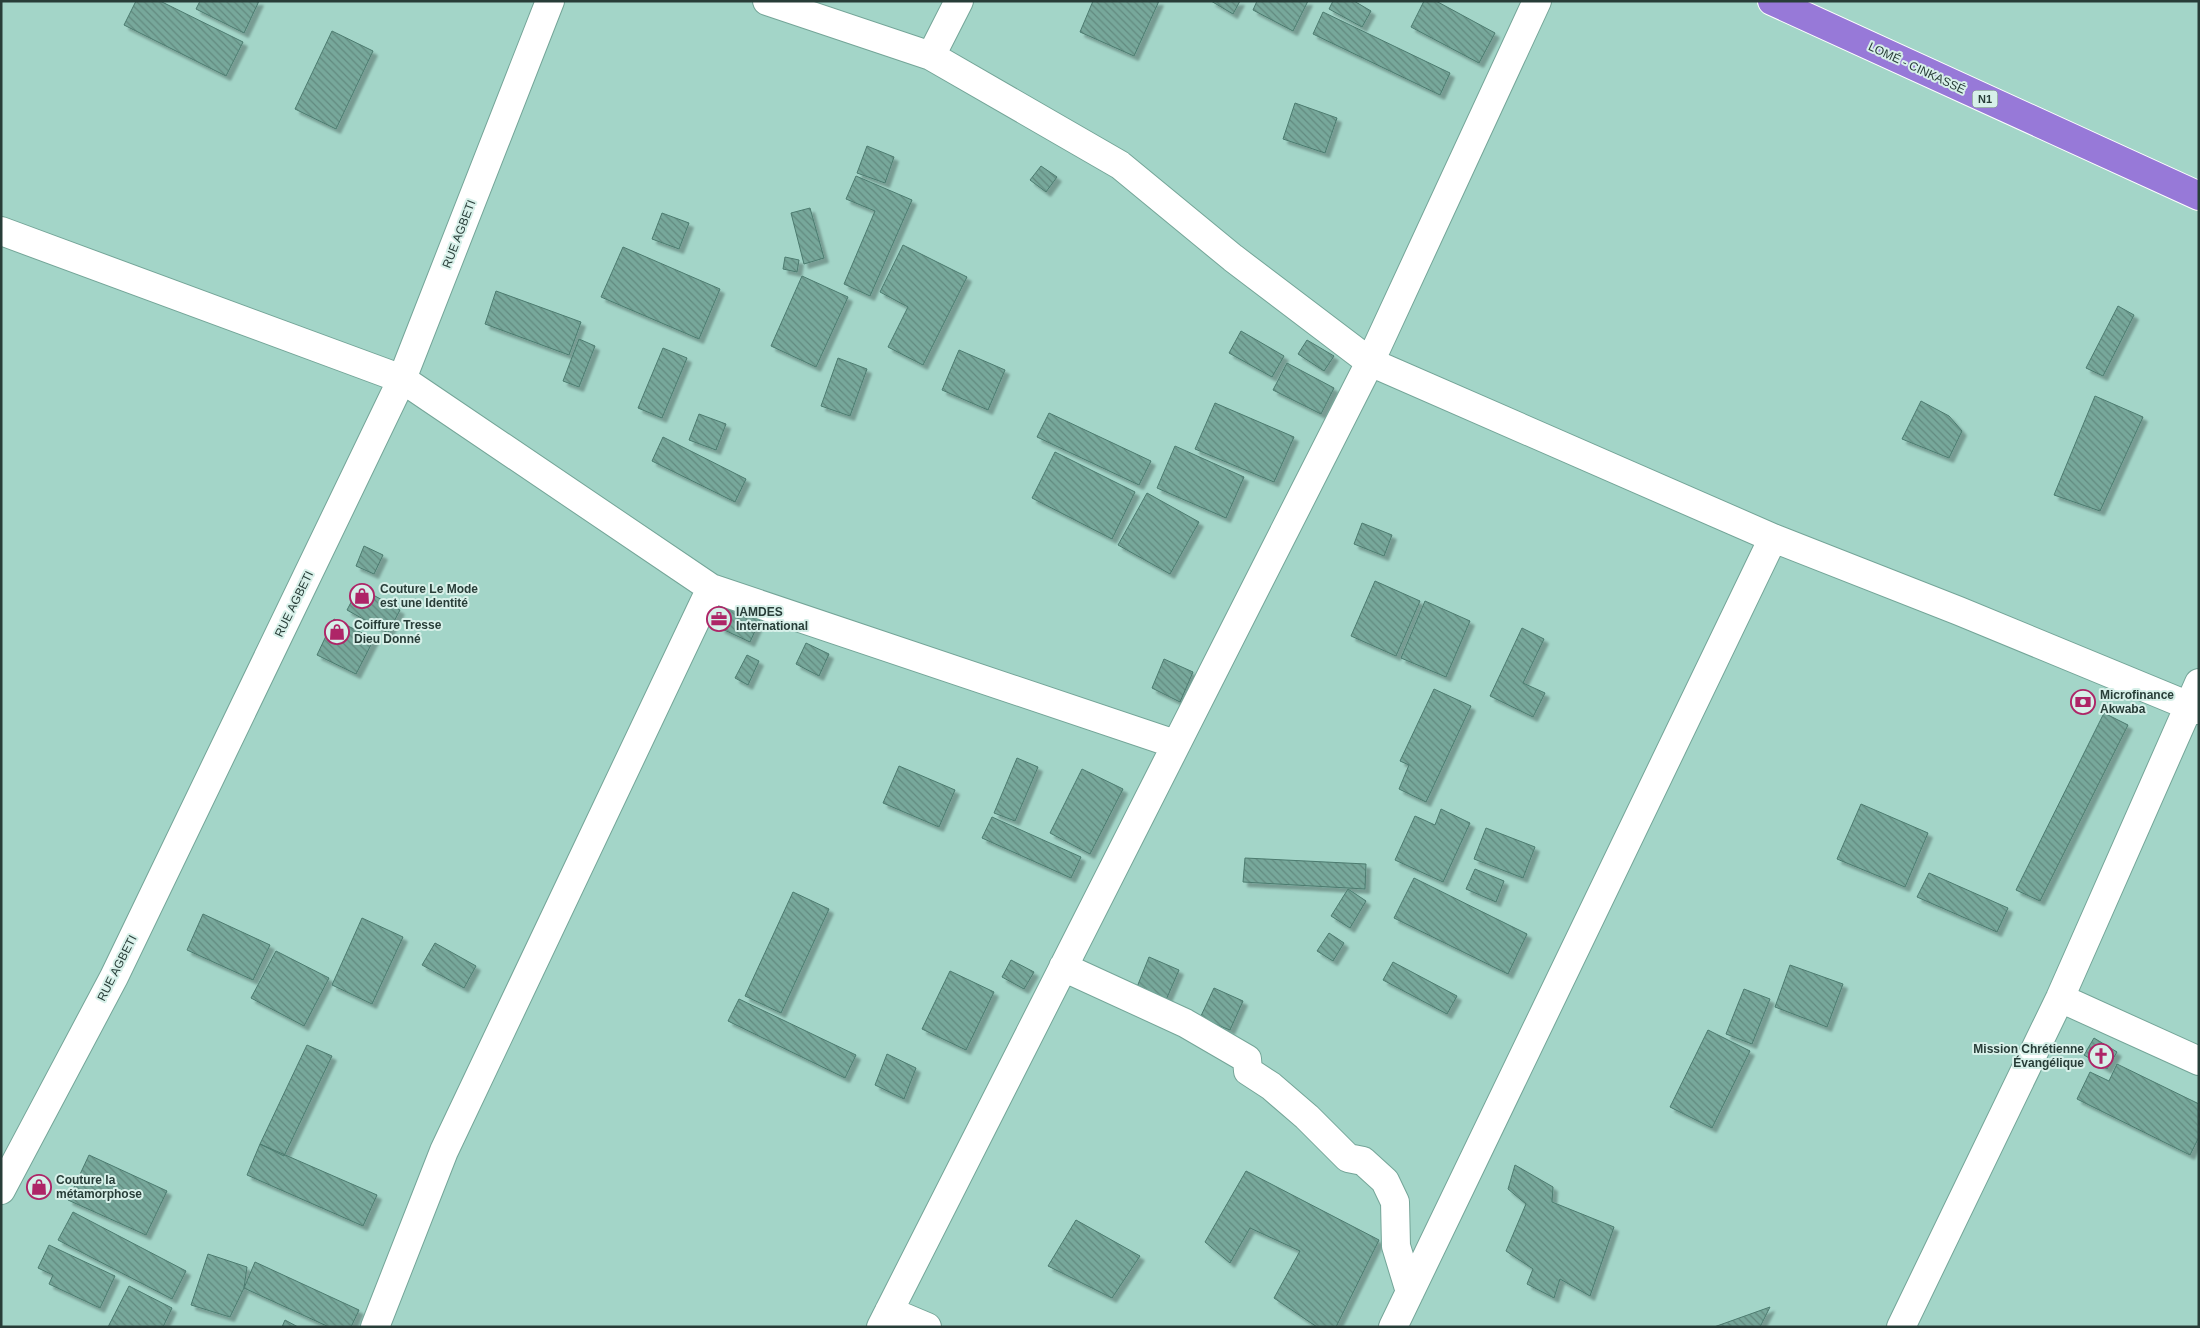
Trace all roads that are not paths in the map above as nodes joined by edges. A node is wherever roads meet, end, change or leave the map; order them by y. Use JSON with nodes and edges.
{"nodes":[{"id":1,"x":550,"y":1,"type":"edge"},
{"id":2,"x":767,"y":1,"type":"edge"},
{"id":3,"x":960,"y":1,"type":"edge"},
{"id":4,"x":1537,"y":1,"type":"edge"},
{"id":5,"x":1772,"y":1,"type":"edge"},
{"id":6,"x":931,"y":56,"type":"junction"},
{"id":7,"x":2199,"y":196,"type":"edge"},
{"id":8,"x":1,"y":231,"type":"edge"},
{"id":9,"x":1370,"y":362,"type":"junction"},
{"id":10,"x":402,"y":379,"type":"junction"},
{"id":11,"x":1773,"y":538,"type":"junction"},
{"id":12,"x":712,"y":588,"type":"junction"},
{"id":13,"x":2196,"y":700,"type":"edge"},
{"id":14,"x":1176,"y":744,"type":"junction"},
{"id":15,"x":1063,"y":967,"type":"junction"},
{"id":16,"x":2060,"y":998,"type":"junction"},
{"id":17,"x":2199,"y":1061,"type":"edge"},
{"id":18,"x":1,"y":1190,"type":"edge"},
{"id":19,"x":1410,"y":1292,"type":"junction"},
{"id":20,"x":885,"y":1319,"type":"edge"},
{"id":21,"x":375,"y":1327,"type":"edge"},
{"id":22,"x":927,"y":1327,"type":"edge"},
{"id":23,"x":1394,"y":1327,"type":"edge"},
{"id":24,"x":1901,"y":1327,"type":"edge"}],
"edges":[{"from":1,"to":10,"type":"street","name":"RUE AGBETI"},
{"from":2,"to":6,"type":"street"},
{"from":3,"to":6,"type":"street"},
{"from":4,"to":9,"type":"street"},
{"from":5,"to":7,"type":"highway","name":"LOMÉ - CINKASSÉ","number":"N1"},
{"from":6,"to":9,"type":"street"},
{"from":8,"to":10,"type":"street"},
{"from":9,"to":11,"type":"street"},
{"from":9,"to":14,"type":"street"},
{"from":10,"to":12,"type":"street"},
{"from":10,"to":18,"type":"street","name":"RUE AGBETI"},
{"from":11,"to":13,"type":"street"},
{"from":11,"to":19,"type":"street"},
{"from":12,"to":14,"type":"street"},
{"from":12,"to":21,"type":"street"},
{"from":13,"to":16,"type":"street"},
{"from":14,"to":15,"type":"street"},
{"from":15,"to":19,"type":"street"},
{"from":15,"to":20,"type":"street"},
{"from":16,"to":17,"type":"street"},
{"from":16,"to":24,"type":"street"},
{"from":19,"to":23,"type":"street"},
{"from":20,"to":22,"type":"street"}]}
